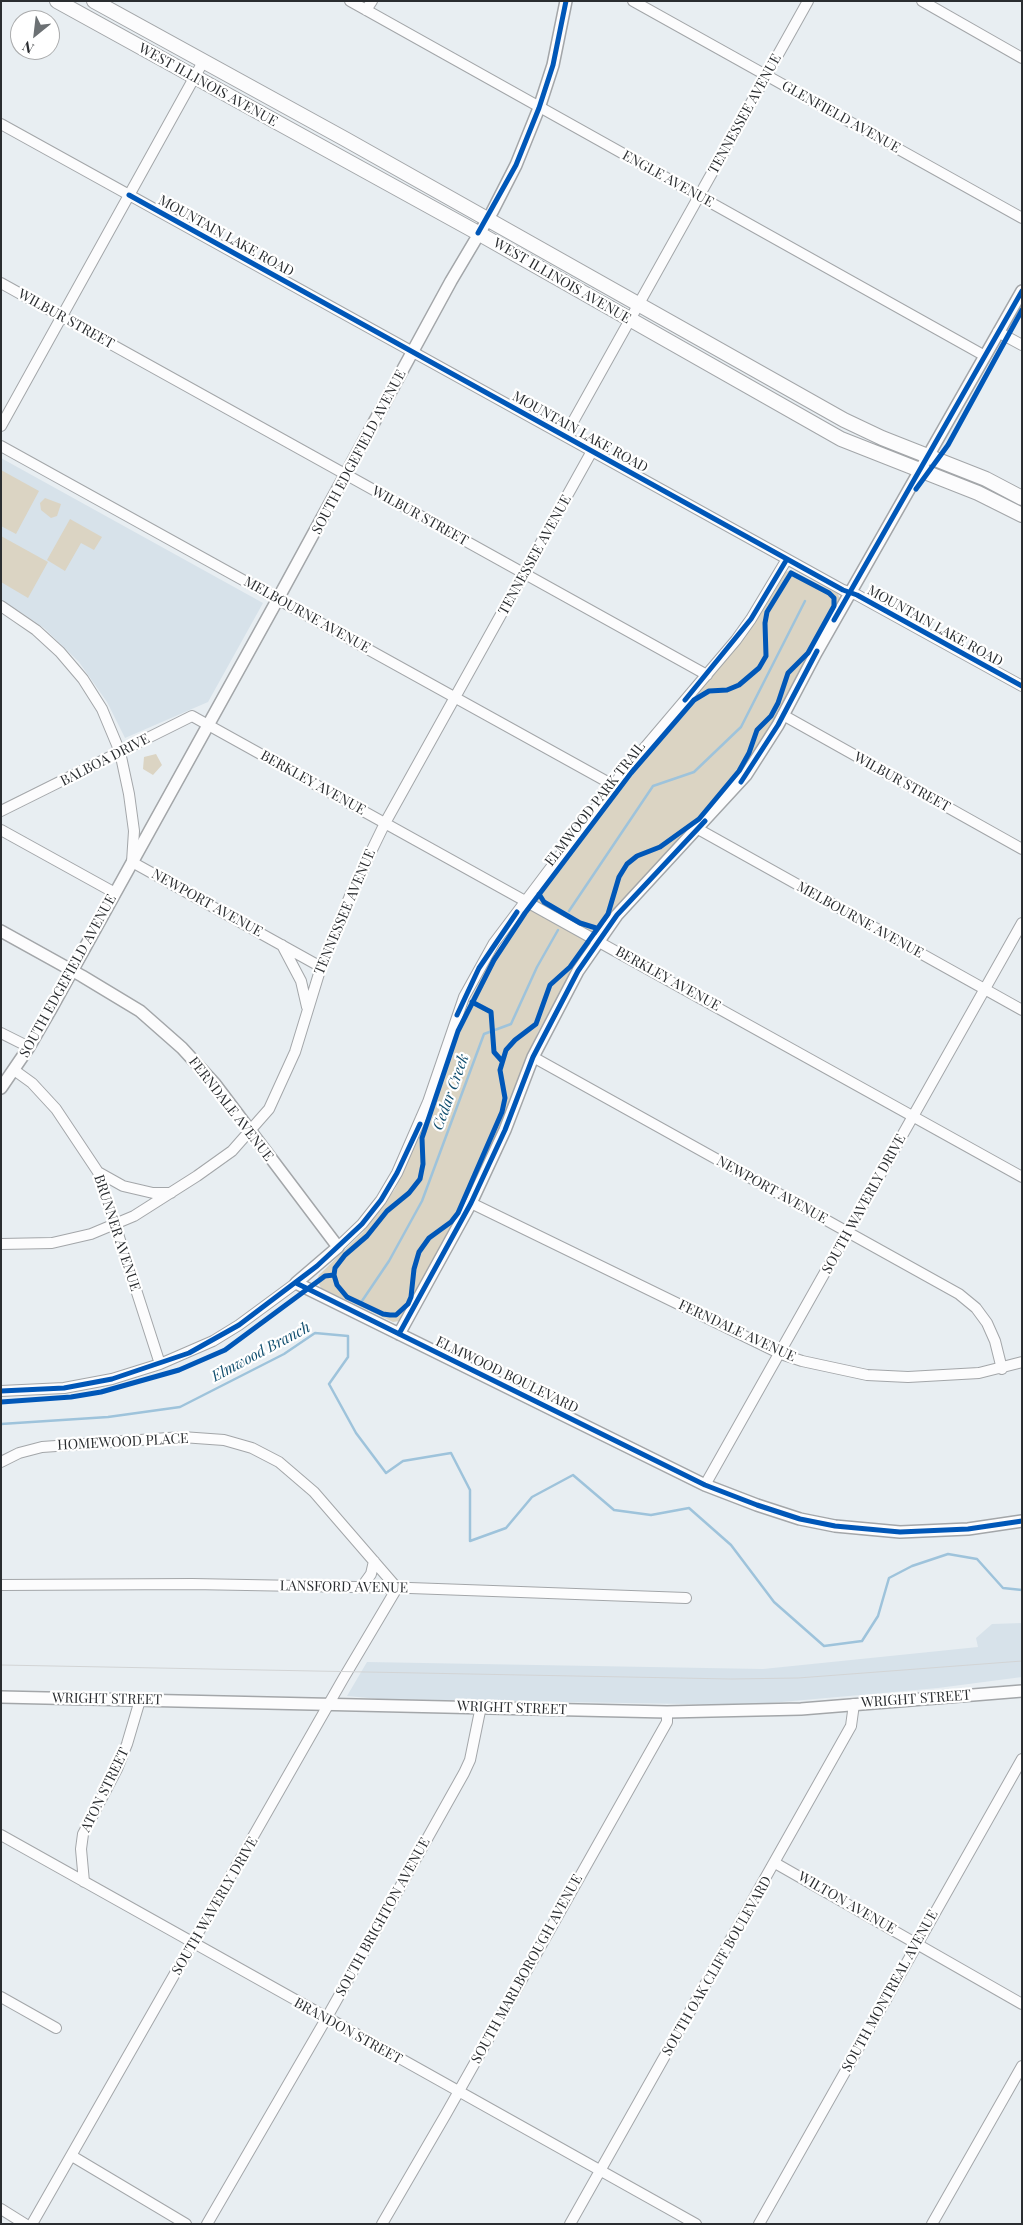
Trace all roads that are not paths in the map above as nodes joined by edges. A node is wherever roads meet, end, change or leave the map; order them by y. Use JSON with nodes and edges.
{"nodes":[{"id":1,"x":94,"y":1,"type":"edge"},
{"id":2,"x":350,"y":1,"type":"edge"},
{"id":3,"x":566,"y":1,"type":"edge"},
{"id":4,"x":634,"y":1,"type":"edge"},
{"id":5,"x":808,"y":1,"type":"edge"},
{"id":6,"x":922,"y":1,"type":"edge"},
{"id":7,"x":59,"y":2,"type":"edge"},
{"id":8,"x":369,"y":6,"type":"edge"},
{"id":9,"x":1022,"y":58,"type":"edge"},
{"id":10,"x":204,"y":60,"type":"junction"},
{"id":11,"x":766,"y":75,"type":"junction"},
{"id":12,"x":194,"y":77,"type":"junction"},
{"id":13,"x":539,"y":108,"type":"junction"},
{"id":14,"x":1,"y":124,"type":"edge"},
{"id":15,"x":346,"y":139,"type":"junction"},
{"id":16,"x":336,"y":156,"type":"junction"},
{"id":17,"x":129,"y":194,"type":"junction"},
{"id":18,"x":699,"y":196,"type":"junction"},
{"id":19,"x":1022,"y":218,"type":"edge"},
{"id":20,"x":487,"y":219,"type":"junction"},
{"id":21,"x":478,"y":233,"type":"junction"},
{"id":22,"x":1,"y":283,"type":"edge"},
{"id":23,"x":1022,"y":291,"type":"edge"},
{"id":24,"x":638,"y":305,"type":"junction"},
{"id":25,"x":61,"y":317,"type":"junction"},
{"id":26,"x":629,"y":320,"type":"junction"},
{"id":27,"x":998,"y":332,"type":"junction"},
{"id":28,"x":1022,"y":346,"type":"edge"},
{"id":29,"x":413,"y":352,"type":"junction"},
{"id":30,"x":985,"y":356,"type":"junction"},
{"id":31,"x":780,"y":384,"type":"junction"},
{"id":32,"x":772,"y":400,"type":"junction"},
{"id":33,"x":1,"y":426,"type":"edge"},
{"id":34,"x":565,"y":436,"type":"junction"},
{"id":35,"x":1,"y":446,"type":"edge"},
{"id":36,"x":592,"y":452,"type":"junction"},
{"id":37,"x":928,"y":456,"type":"junction"},
{"id":38,"x":919,"y":471,"type":"junction"},
{"id":39,"x":346,"y":475,"type":"junction"},
{"id":40,"x":1022,"y":498,"type":"edge"},
{"id":41,"x":1022,"y":515,"type":"edge"},
{"id":42,"x":787,"y":559,"type":"junction"},
{"id":43,"x":524,"y":574,"type":"junction"},
{"id":44,"x":850,"y":592,"type":"junction"},
{"id":45,"x":278,"y":599,"type":"junction"},
{"id":46,"x":1,"y":606,"type":"edge"},
{"id":47,"x":707,"y":675,"type":"junction"},
{"id":48,"x":1022,"y":686,"type":"edge"},
{"id":49,"x":455,"y":697,"type":"junction"},
{"id":50,"x":783,"y":716,"type":"junction"},
{"id":51,"x":208,"y":724,"type":"junction"},
{"id":52,"x":120,"y":752,"type":"junction"},
{"id":53,"x":613,"y":785,"type":"junction"},
{"id":54,"x":1,"y":811,"type":"edge"},
{"id":55,"x":385,"y":822,"type":"junction"},
{"id":56,"x":698,"y":829,"type":"junction"},
{"id":57,"x":1,"y":830,"type":"edge"},
{"id":58,"x":1022,"y":848,"type":"edge"},
{"id":59,"x":132,"y":862,"type":"junction"},
{"id":60,"x":115,"y":893,"type":"junction"},
{"id":61,"x":526,"y":900,"type":"junction"},
{"id":62,"x":1022,"y":923,"type":"edge"},
{"id":63,"x":1,"y":932,"type":"edge"},
{"id":64,"x":598,"y":940,"type":"junction"},
{"id":65,"x":282,"y":944,"type":"junction"},
{"id":66,"x":321,"y":967,"type":"junction"},
{"id":67,"x":72,"y":970,"type":"junction"},
{"id":68,"x":984,"y":989,"type":"junction"},
{"id":69,"x":308,"y":1007,"type":"junction"},
{"id":70,"x":1022,"y":1010,"type":"edge"},
{"id":71,"x":1,"y":1032,"type":"edge"},
{"id":72,"x":29,"y":1048,"type":"junction"},
{"id":73,"x":533,"y":1057,"type":"junction"},
{"id":74,"x":14,"y":1070,"type":"junction"},
{"id":75,"x":1,"y":1088,"type":"edge"},
{"id":76,"x":913,"y":1116,"type":"junction"},
{"id":77,"x":251,"y":1132,"type":"junction"},
{"id":78,"x":98,"y":1172,"type":"junction"},
{"id":79,"x":1022,"y":1177,"type":"edge"},
{"id":80,"x":172,"y":1193,"type":"junction"},
{"id":81,"x":471,"y":1203,"type":"junction"},
{"id":82,"x":116,"y":1224,"type":"junction"},
{"id":83,"x":847,"y":1232,"type":"junction"},
{"id":84,"x":1,"y":1244,"type":"edge"},
{"id":85,"x":338,"y":1247,"type":"junction"},
{"id":86,"x":296,"y":1283,"type":"junction"},
{"id":87,"x":399,"y":1334,"type":"junction"},
{"id":88,"x":781,"y":1354,"type":"junction"},
{"id":89,"x":1022,"y":1362,"type":"edge"},
{"id":90,"x":160,"y":1364,"type":"junction"},
{"id":91,"x":1002,"y":1369,"type":"junction"},
{"id":92,"x":1,"y":1391,"type":"edge"},
{"id":93,"x":1,"y":1462,"type":"edge"},
{"id":94,"x":706,"y":1485,"type":"junction"},
{"id":95,"x":1022,"y":1521,"type":"edge"},
{"id":96,"x":374,"y":1561,"type":"junction"},
{"id":97,"x":1,"y":1585,"type":"edge"},
{"id":98,"x":361,"y":1588,"type":"junction"},
{"id":99,"x":397,"y":1588,"type":"junction"},
{"id":100,"x":686,"y":1598,"type":"dead end"},
{"id":101,"x":1022,"y":1691,"type":"edge"},
{"id":102,"x":1,"y":1697,"type":"edge"},
{"id":103,"x":140,"y":1700,"type":"junction"},
{"id":104,"x":854,"y":1704,"type":"junction"},
{"id":105,"x":328,"y":1705,"type":"junction"},
{"id":106,"x":481,"y":1706,"type":"junction"},
{"id":107,"x":667,"y":1712,"type":"junction"},
{"id":108,"x":1022,"y":1759,"type":"edge"},
{"id":109,"x":1,"y":1835,"type":"edge"},
{"id":110,"x":776,"y":1863,"type":"junction"},
{"id":111,"x":84,"y":1882,"type":"junction"},
{"id":112,"x":193,"y":1944,"type":"junction"},
{"id":113,"x":916,"y":1944,"type":"junction"},
{"id":114,"x":1,"y":1997,"type":"edge"},
{"id":115,"x":1022,"y":2004,"type":"edge"},
{"id":116,"x":326,"y":2018,"type":"junction"},
{"id":117,"x":56,"y":2028,"type":"dead end"},
{"id":118,"x":1022,"y":2066,"type":"edge"},
{"id":119,"x":458,"y":2092,"type":"junction"},
{"id":120,"x":72,"y":2156,"type":"junction"},
{"id":121,"x":600,"y":2170,"type":"junction"},
{"id":122,"x":1,"y":2210,"type":"edge"},
{"id":123,"x":25,"y":2224,"type":"edge"},
{"id":124,"x":32,"y":2224,"type":"edge"},
{"id":125,"x":186,"y":2224,"type":"edge"},
{"id":126,"x":207,"y":2224,"type":"edge"},
{"id":127,"x":382,"y":2224,"type":"edge"},
{"id":128,"x":570,"y":2224,"type":"edge"},
{"id":129,"x":696,"y":2224,"type":"edge"},
{"id":130,"x":758,"y":2224,"type":"edge"},
{"id":131,"x":932,"y":2224,"type":"edge"}],
"edges":[{"from":1,"to":10,"type":"main road","name":"WEST ILLINOIS AVENUE"},
{"from":2,"to":8,"type":"street","name":"ENGLE AVENUE"},
{"from":3,"to":13,"type":"street","name":"SOUTH EDGEFIELD AVENUE"},
{"from":4,"to":11,"type":"street","name":"GLENFIELD AVENUE"},
{"from":5,"to":11,"type":"street","name":"TENNESSEE AVENUE"},
{"from":6,"to":9,"type":"street"},
{"from":7,"to":12,"type":"main road","name":"WEST ILLINOIS AVENUE"},
{"from":8,"to":13,"type":"street","name":"ENGLE AVENUE"},
{"from":10,"to":12,"type":"street"},
{"from":10,"to":15,"type":"main road","name":"WEST ILLINOIS AVENUE"},
{"from":11,"to":18,"type":"street","name":"TENNESSEE AVENUE"},
{"from":11,"to":19,"type":"street","name":"GLENFIELD AVENUE"},
{"from":12,"to":16,"type":"main road","name":"WEST ILLINOIS AVENUE"},
{"from":12,"to":17,"type":"street"},
{"from":13,"to":18,"type":"street","name":"ENGLE AVENUE"},
{"from":13,"to":20,"type":"street","name":"SOUTH EDGEFIELD AVENUE"},
{"from":14,"to":17,"type":"street","name":"MOUNTAIN LAKE ROAD"},
{"from":15,"to":16,"type":"main road"},
{"from":15,"to":20,"type":"main road","name":"WEST ILLINOIS AVENUE"},
{"from":16,"to":21,"type":"main road","name":"WEST ILLINOIS AVENUE"},
{"from":17,"to":25,"type":"street"},
{"from":17,"to":29,"type":"street","name":"MOUNTAIN LAKE ROAD"},
{"from":18,"to":24,"type":"street","name":"TENNESSEE AVENUE"},
{"from":18,"to":30,"type":"street","name":"ENGLE AVENUE"},
{"from":20,"to":21,"type":"street","name":"SOUTH EDGEFIELD AVENUE"},
{"from":20,"to":24,"type":"main road","name":"WEST ILLINOIS AVENUE"},
{"from":21,"to":26,"type":"main road","name":"WEST ILLINOIS AVENUE"},
{"from":21,"to":29,"type":"street","name":"SOUTH EDGEFIELD AVENUE"},
{"from":22,"to":25,"type":"street","name":"WILBUR STREET"},
{"from":23,"to":27,"type":"street"},
{"from":24,"to":26,"type":"street","name":"TENNESSEE AVENUE"},
{"from":24,"to":31,"type":"main road","name":"WEST ILLINOIS AVENUE"},
{"from":25,"to":33,"type":"street"},
{"from":25,"to":39,"type":"street","name":"WILBUR STREET"},
{"from":26,"to":32,"type":"main road","name":"WEST ILLINOIS AVENUE"},
{"from":26,"to":34,"type":"street","name":"TENNESSEE AVENUE"},
{"from":27,"to":28,"type":"street"},
{"from":27,"to":30,"type":"street"},
{"from":29,"to":34,"type":"street","name":"MOUNTAIN LAKE ROAD"},
{"from":29,"to":39,"type":"street","name":"SOUTH EDGEFIELD AVENUE"},
{"from":30,"to":37,"type":"street"},
{"from":31,"to":32,"type":"main road"},
{"from":31,"to":37,"type":"main road","name":"WEST ILLINOIS AVENUE"},
{"from":32,"to":38,"type":"main road","name":"WEST ILLINOIS AVENUE"},
{"from":34,"to":36,"type":"street","name":"MOUNTAIN LAKE ROAD"},
{"from":35,"to":45,"type":"street","name":"MELBOURNE AVENUE"},
{"from":36,"to":42,"type":"street","name":"MOUNTAIN LAKE ROAD"},
{"from":36,"to":43,"type":"street","name":"TENNESSEE AVENUE"},
{"from":37,"to":38,"type":"street"},
{"from":37,"to":40,"type":"main road","name":"WEST ILLINOIS AVENUE"},
{"from":38,"to":41,"type":"main road","name":"WEST ILLINOIS AVENUE"},
{"from":38,"to":44,"type":"street"},
{"from":39,"to":43,"type":"street","name":"WILBUR STREET"},
{"from":39,"to":45,"type":"street","name":"SOUTH EDGEFIELD AVENUE"},
{"from":42,"to":44,"type":"street","name":"MOUNTAIN LAKE ROAD"},
{"from":42,"to":47,"type":"street"},
{"from":43,"to":47,"type":"street","name":"WILBUR STREET"},
{"from":43,"to":49,"type":"street","name":"TENNESSEE AVENUE"},
{"from":44,"to":48,"type":"street","name":"MOUNTAIN LAKE ROAD"},
{"from":44,"to":50,"type":"street"},
{"from":45,"to":49,"type":"street","name":"MELBOURNE AVENUE"},
{"from":45,"to":51,"type":"street","name":"SOUTH EDGEFIELD AVENUE"},
{"from":46,"to":52,"type":"street"},
{"from":47,"to":53,"type":"street"},
{"from":49,"to":53,"type":"street","name":"MELBOURNE AVENUE"},
{"from":49,"to":55,"type":"street","name":"TENNESSEE AVENUE"},
{"from":50,"to":56,"type":"street"},
{"from":50,"to":58,"type":"street","name":"WILBUR STREET"},
{"from":51,"to":52,"type":"street","name":"BALBOA DRIVE"},
{"from":51,"to":55,"type":"street","name":"BERKLEY AVENUE"},
{"from":51,"to":59,"type":"street","name":"SOUTH EDGEFIELD AVENUE"},
{"from":52,"to":54,"type":"street","name":"BALBOA DRIVE"},
{"from":52,"to":59,"type":"street","name":"SOUTH EDGEFIELD AVENUE"},
{"from":53,"to":61,"type":"street"},
{"from":55,"to":61,"type":"street","name":"BERKLEY AVENUE"},
{"from":55,"to":66,"type":"street","name":"TENNESSEE AVENUE"},
{"from":56,"to":64,"type":"street"},
{"from":56,"to":68,"type":"street","name":"MELBOURNE AVENUE"},
{"from":57,"to":60,"type":"street"},
{"from":59,"to":60,"type":"street","name":"SOUTH EDGEFIELD AVENUE"},
{"from":59,"to":65,"type":"street","name":"NEWPORT AVENUE"},
{"from":60,"to":67,"type":"street","name":"SOUTH EDGEFIELD AVENUE"},
{"from":61,"to":64,"type":"street","name":"BERKLEY AVENUE"},
{"from":61,"to":85,"type":"street"},
{"from":62,"to":68,"type":"street","name":"SOUTH WAVERLY DRIVE"},
{"from":63,"to":67,"type":"street","name":"FERNDALE AVENUE"},
{"from":64,"to":73,"type":"street"},
{"from":64,"to":76,"type":"street","name":"BERKLEY AVENUE"},
{"from":65,"to":66,"type":"street","name":"NEWPORT AVENUE"},
{"from":65,"to":69,"type":"street"},
{"from":66,"to":69,"type":"street","name":"TENNESSEE AVENUE"},
{"from":67,"to":72,"type":"street","name":"SOUTH EDGEFIELD AVENUE"},
{"from":67,"to":77,"type":"street","name":"FERNDALE AVENUE"},
{"from":68,"to":70,"type":"street","name":"MELBOURNE AVENUE"},
{"from":68,"to":76,"type":"street","name":"SOUTH WAVERLY DRIVE"},
{"from":69,"to":77,"type":"street","name":"TENNESSEE AVENUE"},
{"from":71,"to":72,"type":"street"},
{"from":72,"to":74,"type":"street","name":"SOUTH EDGEFIELD AVENUE"},
{"from":73,"to":81,"type":"street"},
{"from":73,"to":83,"type":"street","name":"NEWPORT AVENUE"},
{"from":74,"to":75,"type":"street","name":"SOUTH EDGEFIELD AVENUE"},
{"from":74,"to":78,"type":"street","name":"BRUNNER AVENUE"},
{"from":76,"to":79,"type":"street","name":"BERKLEY AVENUE"},
{"from":76,"to":83,"type":"street","name":"SOUTH WAVERLY DRIVE"},
{"from":77,"to":80,"type":"street","name":"TENNESSEE AVENUE"},
{"from":77,"to":85,"type":"street","name":"FERNDALE AVENUE"},
{"from":78,"to":80,"type":"street"},
{"from":78,"to":82,"type":"street","name":"BRUNNER AVENUE"},
{"from":80,"to":82,"type":"street","name":"TENNESSEE AVENUE"},
{"from":81,"to":87,"type":"street"},
{"from":81,"to":88,"type":"street","name":"FERNDALE AVENUE"},
{"from":82,"to":84,"type":"street","name":"TENNESSEE AVENUE"},
{"from":82,"to":90,"type":"street","name":"BRUNNER AVENUE"},
{"from":83,"to":88,"type":"street","name":"SOUTH WAVERLY DRIVE"},
{"from":83,"to":91,"type":"street","name":"NEWPORT AVENUE"},
{"from":85,"to":86,"type":"street"},
{"from":86,"to":87,"type":"street","name":"ELMWOOD BOULEVARD"},
{"from":86,"to":90,"type":"street"},
{"from":87,"to":94,"type":"street","name":"ELMWOOD BOULEVARD"},
{"from":88,"to":91,"type":"street","name":"FERNDALE AVENUE"},
{"from":88,"to":94,"type":"street","name":"SOUTH WAVERLY DRIVE"},
{"from":89,"to":91,"type":"street","name":"FERNDALE AVENUE"},
{"from":90,"to":92,"type":"street"},
{"from":93,"to":96,"type":"street","name":"HOMEWOOD PLACE"},
{"from":94,"to":95,"type":"street","name":"ELMWOOD BOULEVARD"},
{"from":96,"to":98,"type":"street"},
{"from":96,"to":99,"type":"street","name":"HOMEWOOD PLACE"},
{"from":97,"to":98,"type":"street","name":"LANSFORD AVENUE"},
{"from":98,"to":99,"type":"street","name":"LANSFORD AVENUE"},
{"from":99,"to":100,"type":"street","name":"LANSFORD AVENUE"},
{"from":99,"to":105,"type":"street","name":"SOUTH WAVERLY DRIVE"},
{"from":101,"to":104,"type":"street","name":"WRIGHT STREET"},
{"from":102,"to":103,"type":"street","name":"WRIGHT STREET"},
{"from":103,"to":105,"type":"street","name":"WRIGHT STREET"},
{"from":103,"to":111,"type":"street","name":"ATON STREET"},
{"from":104,"to":107,"type":"street","name":"WRIGHT STREET"},
{"from":104,"to":110,"type":"street","name":"SOUTH OAK CLIFF BOULEVARD"},
{"from":105,"to":106,"type":"street","name":"WRIGHT STREET"},
{"from":105,"to":112,"type":"street","name":"SOUTH WAVERLY DRIVE"},
{"from":106,"to":107,"type":"street","name":"WRIGHT STREET"},
{"from":106,"to":116,"type":"street","name":"SOUTH BRIGHTON AVENUE"},
{"from":107,"to":119,"type":"street","name":"SOUTH MARLBOROUGH AVENUE"},
{"from":108,"to":113,"type":"street","name":"SOUTH MONTREAL AVENUE"},
{"from":109,"to":111,"type":"street","name":"BRANDON STREET"},
{"from":110,"to":113,"type":"street","name":"WILTON AVENUE"},
{"from":110,"to":121,"type":"street","name":"SOUTH OAK CLIFF BOULEVARD"},
{"from":111,"to":112,"type":"street","name":"BRANDON STREET"},
{"from":112,"to":116,"type":"street","name":"BRANDON STREET"},
{"from":112,"to":120,"type":"street","name":"SOUTH WAVERLY DRIVE"},
{"from":113,"to":115,"type":"street","name":"WILTON AVENUE"},
{"from":113,"to":130,"type":"street","name":"SOUTH MONTREAL AVENUE"},
{"from":114,"to":117,"type":"street"},
{"from":116,"to":119,"type":"street","name":"BRANDON STREET"},
{"from":116,"to":126,"type":"street","name":"SOUTH BRIGHTON AVENUE"},
{"from":118,"to":131,"type":"street"},
{"from":119,"to":121,"type":"street","name":"BRANDON STREET"},
{"from":119,"to":127,"type":"street","name":"SOUTH MARLBOROUGH AVENUE"},
{"from":120,"to":124,"type":"street","name":"SOUTH WAVERLY DRIVE"},
{"from":120,"to":125,"type":"street"},
{"from":121,"to":128,"type":"street","name":"SOUTH OAK CLIFF BOULEVARD"},
{"from":121,"to":129,"type":"street","name":"BRANDON STREET"},
{"from":122,"to":123,"type":"street"}]}
